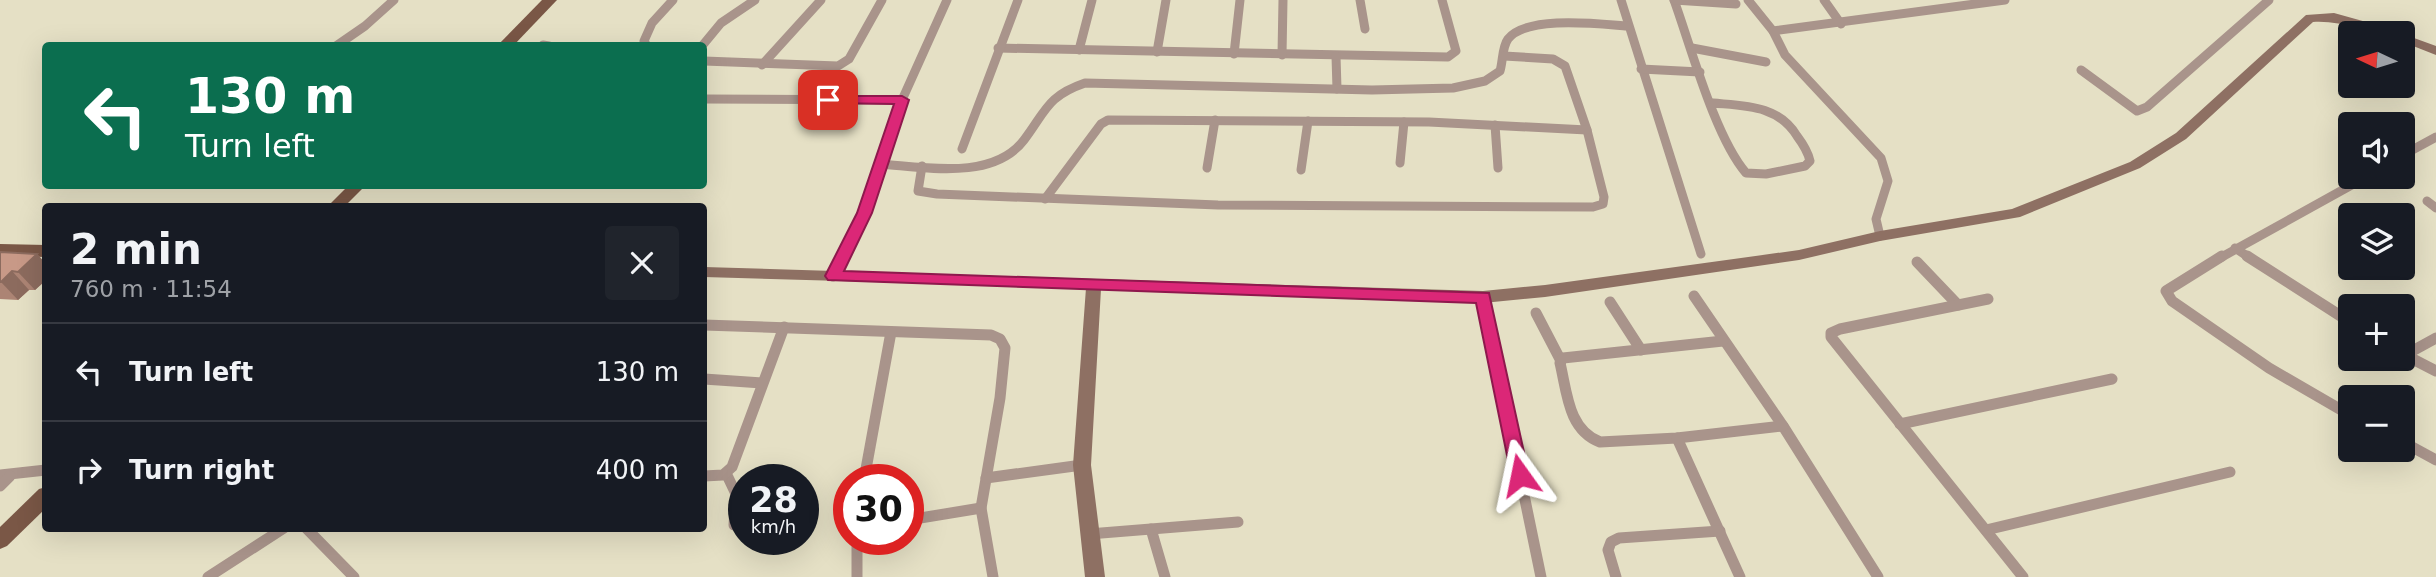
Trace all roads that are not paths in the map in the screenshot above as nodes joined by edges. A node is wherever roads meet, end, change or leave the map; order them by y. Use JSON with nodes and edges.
{"nodes":[{"id":1,"x":394,"y":0,"type":"edge"},
{"id":2,"x":551,"y":0,"type":"edge"},
{"id":3,"x":673,"y":0,"type":"edge"},
{"id":4,"x":755,"y":0,"type":"edge"},
{"id":5,"x":821,"y":0,"type":"edge"},
{"id":6,"x":882,"y":0,"type":"edge"},
{"id":7,"x":947,"y":0,"type":"edge"},
{"id":8,"x":1018,"y":0,"type":"edge"},
{"id":9,"x":1092,"y":0,"type":"edge"},
{"id":10,"x":1166,"y":0,"type":"edge"},
{"id":11,"x":1240,"y":0,"type":"edge"},
{"id":12,"x":1283,"y":0,"type":"edge"},
{"id":13,"x":1360,"y":0,"type":"edge"},
{"id":14,"x":1442,"y":0,"type":"edge"},
{"id":15,"x":1621,"y":0,"type":"edge"},
{"id":16,"x":1674,"y":0,"type":"edge"},
{"id":17,"x":1748,"y":0,"type":"edge"},
{"id":18,"x":1824,"y":0,"type":"edge"},
{"id":19,"x":2004,"y":0,"type":"edge"},
{"id":20,"x":2269,"y":0,"type":"edge"},
{"id":21,"x":1736,"y":4,"type":"dead end"},
{"id":22,"x":2348,"y":21,"type":"edge"},
{"id":23,"x":1841,"y":24,"type":"junction"},
{"id":24,"x":1627,"y":26,"type":"junction"},
{"id":25,"x":1365,"y":29,"type":"dead end"},
{"id":26,"x":1773,"y":31,"type":"junction"},
{"id":27,"x":342,"y":42,"type":"edge"},
{"id":28,"x":508,"y":42,"type":"edge"},
{"id":29,"x":643,"y":42,"type":"edge"},
{"id":30,"x":705,"y":42,"type":"edge"},
{"id":31,"x":2415,"y":43,"type":"edge"},
{"id":32,"x":998,"y":48,"type":"junction"},
{"id":33,"x":1692,"y":48,"type":"junction"},
{"id":34,"x":1079,"y":50,"type":"junction"},
{"id":35,"x":2436,"y":51,"type":"edge"},
{"id":36,"x":1157,"y":52,"type":"junction"},
{"id":37,"x":1234,"y":54,"type":"junction"},
{"id":38,"x":1282,"y":55,"type":"junction"},
{"id":39,"x":1336,"y":56,"type":"junction"},
{"id":40,"x":1504,"y":56,"type":"junction"},
{"id":41,"x":707,"y":61,"type":"edge"},
{"id":42,"x":1766,"y":62,"type":"dead end"},
{"id":43,"x":762,"y":65,"type":"junction"},
{"id":44,"x":1641,"y":69,"type":"junction"},
{"id":45,"x":2081,"y":70,"type":"dead end"},
{"id":46,"x":1700,"y":72,"type":"junction"},
{"id":47,"x":1337,"y":89,"type":"junction"},
{"id":48,"x":707,"y":99,"type":"edge"},
{"id":49,"x":902,"y":100,"type":"junction"},
{"id":50,"x":1713,"y":103,"type":"junction"},
{"id":51,"x":1215,"y":120,"type":"junction"},
{"id":52,"x":1308,"y":121,"type":"junction"},
{"id":53,"x":1404,"y":122,"type":"junction"},
{"id":54,"x":1495,"y":125,"type":"junction"},
{"id":55,"x":1587,"y":130,"type":"junction"},
{"id":56,"x":2436,"y":137,"type":"edge"},
{"id":57,"x":2415,"y":148,"type":"edge"},
{"id":58,"x":962,"y":149,"type":"dead end"},
{"id":59,"x":1400,"y":163,"type":"dead end"},
{"id":60,"x":880,"y":164,"type":"junction"},
{"id":61,"x":922,"y":166,"type":"junction"},
{"id":62,"x":1208,"y":168,"type":"dead end"},
{"id":63,"x":1498,"y":168,"type":"dead end"},
{"id":64,"x":1301,"y":170,"type":"dead end"},
{"id":65,"x":354,"y":189,"type":"edge"},
{"id":66,"x":2344,"y":189,"type":"edge"},
{"id":67,"x":1045,"y":199,"type":"junction"},
{"id":68,"x":339,"y":203,"type":"edge"},
{"id":69,"x":1880,"y":236,"type":"junction"},
{"id":70,"x":2235,"y":248,"type":"junction"},
{"id":71,"x":0,"y":250,"type":"edge"},
{"id":72,"x":42,"y":251,"type":"edge"},
{"id":73,"x":1701,"y":254,"type":"dead end"},
{"id":74,"x":1917,"y":262,"type":"dead end"},
{"id":75,"x":707,"y":272,"type":"edge"},
{"id":76,"x":833,"y":276,"type":"junction"},
{"id":77,"x":1094,"y":283,"type":"junction"},
{"id":78,"x":1694,"y":296,"type":"dead end"},
{"id":79,"x":1483,"y":298,"type":"junction"},
{"id":80,"x":1988,"y":299,"type":"dead end"},
{"id":81,"x":1610,"y":302,"type":"dead end"},
{"id":82,"x":1958,"y":305,"type":"junction"},
{"id":83,"x":1536,"y":313,"type":"dead end"},
{"id":84,"x":2338,"y":314,"type":"edge"},
{"id":85,"x":707,"y":325,"type":"edge"},
{"id":86,"x":783,"y":327,"type":"junction"},
{"id":87,"x":891,"y":332,"type":"junction"},
{"id":88,"x":2436,"y":338,"type":"edge"},
{"id":89,"x":1723,"y":341,"type":"junction"},
{"id":90,"x":2415,"y":348,"type":"edge"},
{"id":91,"x":1640,"y":350,"type":"junction"},
{"id":92,"x":2415,"y":360,"type":"edge"},
{"id":93,"x":1561,"y":361,"type":"junction"},
{"id":94,"x":2436,"y":371,"type":"edge"},
{"id":95,"x":707,"y":379,"type":"edge"},
{"id":96,"x":2112,"y":379,"type":"dead end"},
{"id":97,"x":762,"y":383,"type":"junction"},
{"id":98,"x":2338,"y":408,"type":"edge"},
{"id":99,"x":1900,"y":424,"type":"junction"},
{"id":100,"x":1783,"y":426,"type":"junction"},
{"id":101,"x":1677,"y":438,"type":"junction"},
{"id":102,"x":2415,"y":449,"type":"edge"},
{"id":103,"x":2436,"y":460,"type":"edge"},
{"id":104,"x":867,"y":464,"type":"edge"},
{"id":105,"x":1082,"y":465,"type":"junction"},
{"id":106,"x":42,"y":470,"type":"edge"},
{"id":107,"x":2230,"y":472,"type":"dead end"},
{"id":108,"x":726,"y":473,"type":"junction"},
{"id":109,"x":5,"y":475,"type":"edge"},
{"id":110,"x":707,"y":475,"type":"edge"},
{"id":111,"x":728,"y":477,"type":"edge"},
{"id":112,"x":986,"y":478,"type":"junction"},
{"id":113,"x":0,"y":486,"type":"edge"},
{"id":114,"x":42,"y":499,"type":"edge"},
{"id":115,"x":981,"y":508,"type":"junction"},
{"id":116,"x":924,"y":517,"type":"edge"},
{"id":117,"x":1238,"y":522,"type":"dead end"},
{"id":118,"x":1151,"y":529,"type":"junction"},
{"id":119,"x":1986,"y":530,"type":"junction"},
{"id":120,"x":1720,"y":531,"type":"junction"},
{"id":121,"x":278,"y":532,"type":"edge"},
{"id":122,"x":310,"y":532,"type":"edge"},
{"id":123,"x":1089,"y":534,"type":"junction"},
{"id":124,"x":0,"y":540,"type":"edge"},
{"id":125,"x":857,"y":555,"type":"edge"},
{"id":126,"x":208,"y":577,"type":"edge"},
{"id":127,"x":354,"y":577,"type":"edge"},
{"id":128,"x":857,"y":577,"type":"edge"},
{"id":129,"x":993,"y":577,"type":"edge"},
{"id":130,"x":1095,"y":577,"type":"edge"},
{"id":131,"x":1165,"y":577,"type":"edge"},
{"id":132,"x":1541,"y":577,"type":"edge"},
{"id":133,"x":1616,"y":577,"type":"edge"},
{"id":134,"x":1740,"y":577,"type":"edge"},
{"id":135,"x":1878,"y":577,"type":"edge"},
{"id":136,"x":2024,"y":577,"type":"edge"}],
"edges":[{"from":1,"to":27,"type":"street"},
{"from":2,"to":28,"type":"main road"},
{"from":3,"to":29,"type":"street"},
{"from":4,"to":30,"type":"street"},
{"from":5,"to":43,"type":"street"},
{"from":6,"to":43,"type":"street"},
{"from":7,"to":49,"type":"street"},
{"from":8,"to":32,"type":"street"},
{"from":9,"to":34,"type":"street"},
{"from":10,"to":36,"type":"street"},
{"from":11,"to":37,"type":"street"},
{"from":12,"to":38,"type":"street"},
{"from":13,"to":25,"type":"street"},
{"from":14,"to":39,"type":"street"},
{"from":15,"to":24,"type":"street"},
{"from":16,"to":21,"type":"street"},
{"from":16,"to":33,"type":"street"},
{"from":17,"to":26,"type":"street"},
{"from":18,"to":23,"type":"street"},
{"from":19,"to":23,"type":"street"},
{"from":20,"to":45,"type":"street"},
{"from":22,"to":69,"type":"street"},
{"from":23,"to":26,"type":"street"},
{"from":24,"to":40,"type":"street"},
{"from":24,"to":44,"type":"street"},
{"from":26,"to":69,"type":"street"},
{"from":31,"to":35,"type":"street"},
{"from":32,"to":34,"type":"street"},
{"from":32,"to":58,"type":"street"},
{"from":33,"to":42,"type":"street"},
{"from":33,"to":46,"type":"street"},
{"from":34,"to":36,"type":"street"},
{"from":36,"to":37,"type":"street"},
{"from":37,"to":38,"type":"street"},
{"from":38,"to":39,"type":"street"},
{"from":39,"to":47,"type":"street"},
{"from":40,"to":47,"type":"street"},
{"from":40,"to":55,"type":"street"},
{"from":41,"to":43,"type":"street"},
{"from":44,"to":46,"type":"street"},
{"from":44,"to":73,"type":"street"},
{"from":46,"to":50,"type":"street"},
{"from":47,"to":61,"type":"street"},
{"from":48,"to":49,"type":"street"},
{"from":49,"to":60,"type":"street"},
{"from":50,"to":50,"type":"street"},
{"from":51,"to":52,"type":"street"},
{"from":51,"to":62,"type":"street"},
{"from":51,"to":67,"type":"street"},
{"from":52,"to":53,"type":"street"},
{"from":52,"to":64,"type":"street"},
{"from":53,"to":54,"type":"street"},
{"from":53,"to":59,"type":"street"},
{"from":54,"to":55,"type":"street"},
{"from":54,"to":63,"type":"street"},
{"from":55,"to":67,"type":"street"},
{"from":56,"to":57,"type":"street"},
{"from":60,"to":61,"type":"street"},
{"from":60,"to":76,"type":"street"},
{"from":61,"to":67,"type":"street"},
{"from":65,"to":68,"type":"main road"},
{"from":66,"to":70,"type":"street"},
{"from":69,"to":79,"type":"street"},
{"from":70,"to":84,"type":"street"},
{"from":70,"to":98,"type":"street"},
{"from":71,"to":72,"type":"main road"},
{"from":74,"to":82,"type":"street"},
{"from":75,"to":76,"type":"street"},
{"from":76,"to":77,"type":"street"},
{"from":77,"to":79,"type":"street"},
{"from":77,"to":105,"type":"street"},
{"from":78,"to":89,"type":"street"},
{"from":79,"to":132,"type":"street"},
{"from":80,"to":82,"type":"street"},
{"from":81,"to":91,"type":"street"},
{"from":82,"to":99,"type":"street"},
{"from":83,"to":93,"type":"street"},
{"from":85,"to":86,"type":"street"},
{"from":86,"to":87,"type":"street"},
{"from":86,"to":97,"type":"street"},
{"from":87,"to":104,"type":"street"},
{"from":87,"to":112,"type":"street"},
{"from":88,"to":90,"type":"street"},
{"from":89,"to":91,"type":"street"},
{"from":89,"to":100,"type":"street"},
{"from":91,"to":93,"type":"street"},
{"from":92,"to":94,"type":"street"},
{"from":93,"to":101,"type":"street"},
{"from":95,"to":97,"type":"street"},
{"from":96,"to":99,"type":"street"},
{"from":97,"to":108,"type":"street"},
{"from":99,"to":119,"type":"street"},
{"from":100,"to":101,"type":"street"},
{"from":100,"to":135,"type":"street"},
{"from":101,"to":120,"type":"street"},
{"from":102,"to":103,"type":"street"},
{"from":105,"to":112,"type":"street"},
{"from":105,"to":123,"type":"street"},
{"from":106,"to":109,"type":"street"},
{"from":107,"to":119,"type":"street"},
{"from":108,"to":110,"type":"street"},
{"from":108,"to":111,"type":"street"},
{"from":109,"to":113,"type":"street"},
{"from":112,"to":115,"type":"street"},
{"from":114,"to":124,"type":"main road"},
{"from":115,"to":116,"type":"street"},
{"from":115,"to":129,"type":"street"},
{"from":117,"to":118,"type":"street"},
{"from":118,"to":123,"type":"street"},
{"from":118,"to":131,"type":"street"},
{"from":119,"to":136,"type":"street"},
{"from":120,"to":133,"type":"street"},
{"from":120,"to":134,"type":"street"},
{"from":121,"to":126,"type":"street"},
{"from":122,"to":127,"type":"street"},
{"from":123,"to":130,"type":"street"},
{"from":125,"to":128,"type":"street"}]}
